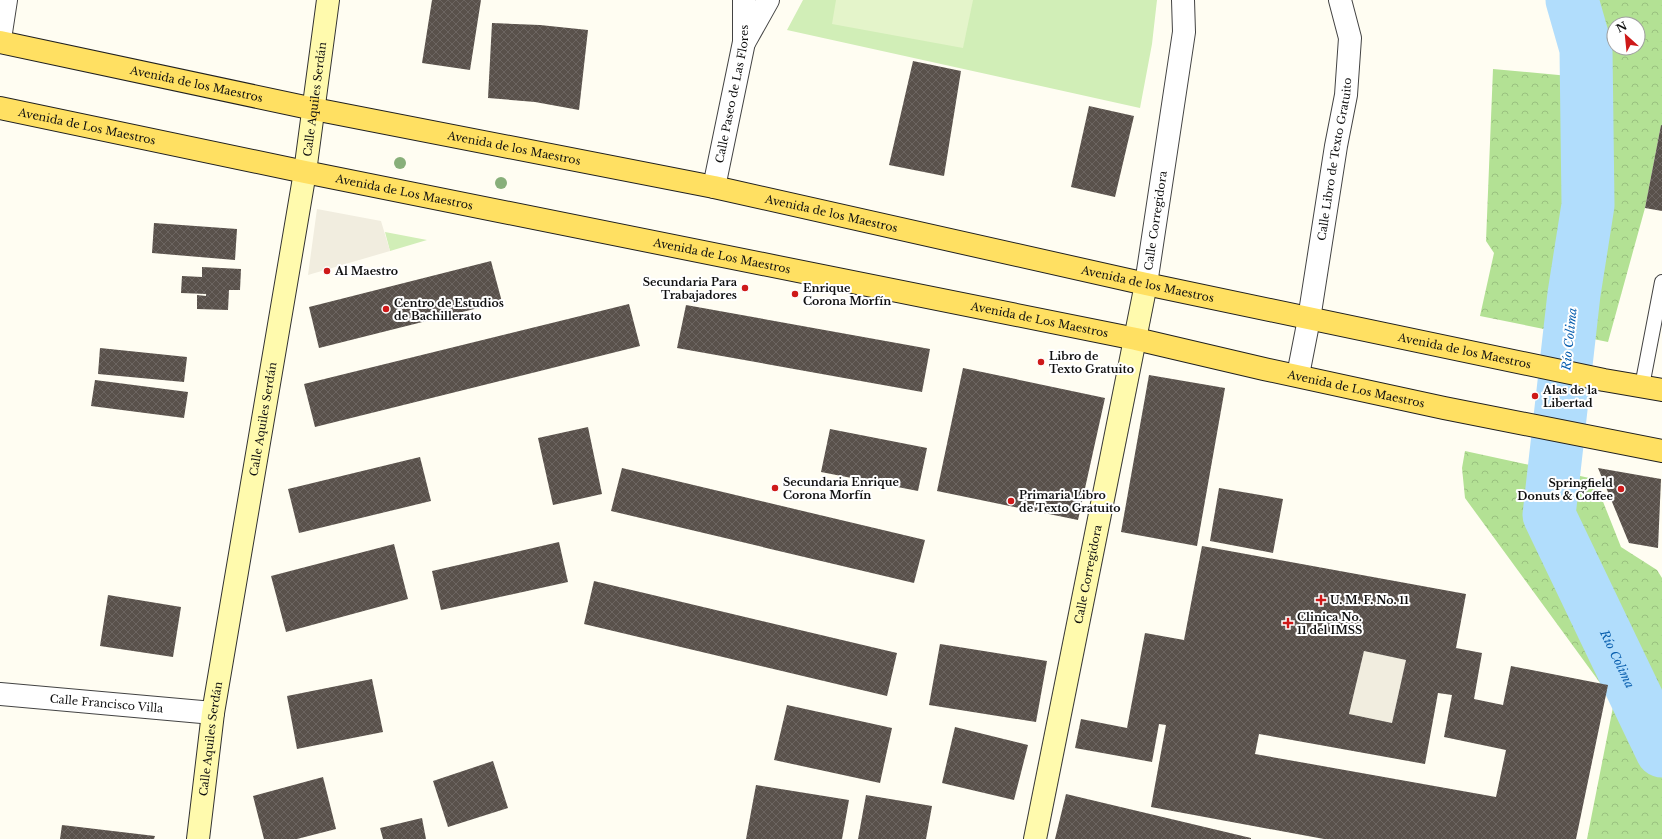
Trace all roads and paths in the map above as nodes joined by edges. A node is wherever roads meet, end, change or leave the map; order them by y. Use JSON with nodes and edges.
{"nodes":[{"id":1,"x":6,"y":0,"type":"edge"},
{"id":2,"x":328,"y":0,"type":"edge"},
{"id":3,"x":744,"y":0,"type":"edge"},
{"id":4,"x":768,"y":0,"type":"edge"},
{"id":5,"x":1183,"y":0,"type":"edge"},
{"id":6,"x":1340,"y":0,"type":"edge"},
{"id":7,"x":0,"y":39,"type":"edge"},
{"id":8,"x":0,"y":42,"type":"edge"},
{"id":9,"x":744,"y":42,"type":"junction"},
{"id":10,"x":0,"y":108,"type":"edge"},
{"id":11,"x":314,"y":109,"type":"junction"},
{"id":12,"x":305,"y":172,"type":"junction"},
{"id":13,"x":714,"y":188,"type":"junction"},
{"id":14,"x":1662,"y":282,"type":"edge"},
{"id":15,"x":1146,"y":284,"type":"junction"},
{"id":16,"x":1310,"y":319,"type":"junction"},
{"id":17,"x":1136,"y":339,"type":"junction"},
{"id":18,"x":1298,"y":375,"type":"junction"},
{"id":19,"x":1652,"y":388,"type":"edge"},
{"id":20,"x":1662,"y":451,"type":"edge"},
{"id":21,"x":0,"y":694,"type":"edge"},
{"id":22,"x":213,"y":713,"type":"junction"},
{"id":23,"x":198,"y":839,"type":"edge"},
{"id":24,"x":1035,"y":839,"type":"edge"}],
"edges":[{"from":1,"to":7,"type":"street"},
{"from":2,"to":11,"type":"street","name":"Calle Aquiles Serdán"},
{"from":3,"to":9,"type":"street","name":"Calle Paseo de Las Flores"},
{"from":4,"to":9,"type":"street"},
{"from":5,"to":15,"type":"street","name":"Calle Corregidora"},
{"from":6,"to":16,"type":"street","name":"Calle Libro de Texto Gratuito"},
{"from":8,"to":11,"type":"main road","name":"Avenida de los Maestros"},
{"from":9,"to":13,"type":"street","name":"Calle Paseo de Las Flores"},
{"from":10,"to":12,"type":"main road","name":"Avenida de Los Maestros"},
{"from":11,"to":12,"type":"street","name":"Calle Aquiles Serdán"},
{"from":11,"to":13,"type":"main road","name":"Avenida de los Maestros"},
{"from":12,"to":17,"type":"main road","name":"Avenida de Los Maestros"},
{"from":12,"to":22,"type":"street","name":"Calle Aquiles Serdán"},
{"from":13,"to":15,"type":"main road","name":"Avenida de los Maestros"},
{"from":14,"to":19,"type":"lane"},
{"from":15,"to":16,"type":"main road","name":"Avenida de los Maestros"},
{"from":15,"to":17,"type":"street","name":"Calle Corregidora"},
{"from":16,"to":18,"type":"street","name":"Calle Libro de Texto Gratuito"},
{"from":16,"to":19,"type":"main road","name":"Avenida de los Maestros"},
{"from":17,"to":18,"type":"main road","name":"Avenida de Los Maestros"},
{"from":17,"to":24,"type":"street","name":"Calle Corregidora"},
{"from":18,"to":20,"type":"main road","name":"Avenida de Los Maestros"},
{"from":21,"to":22,"type":"street","name":"Calle Francisco Villa"},
{"from":22,"to":23,"type":"street","name":"Calle Aquiles Serdán"}]}
